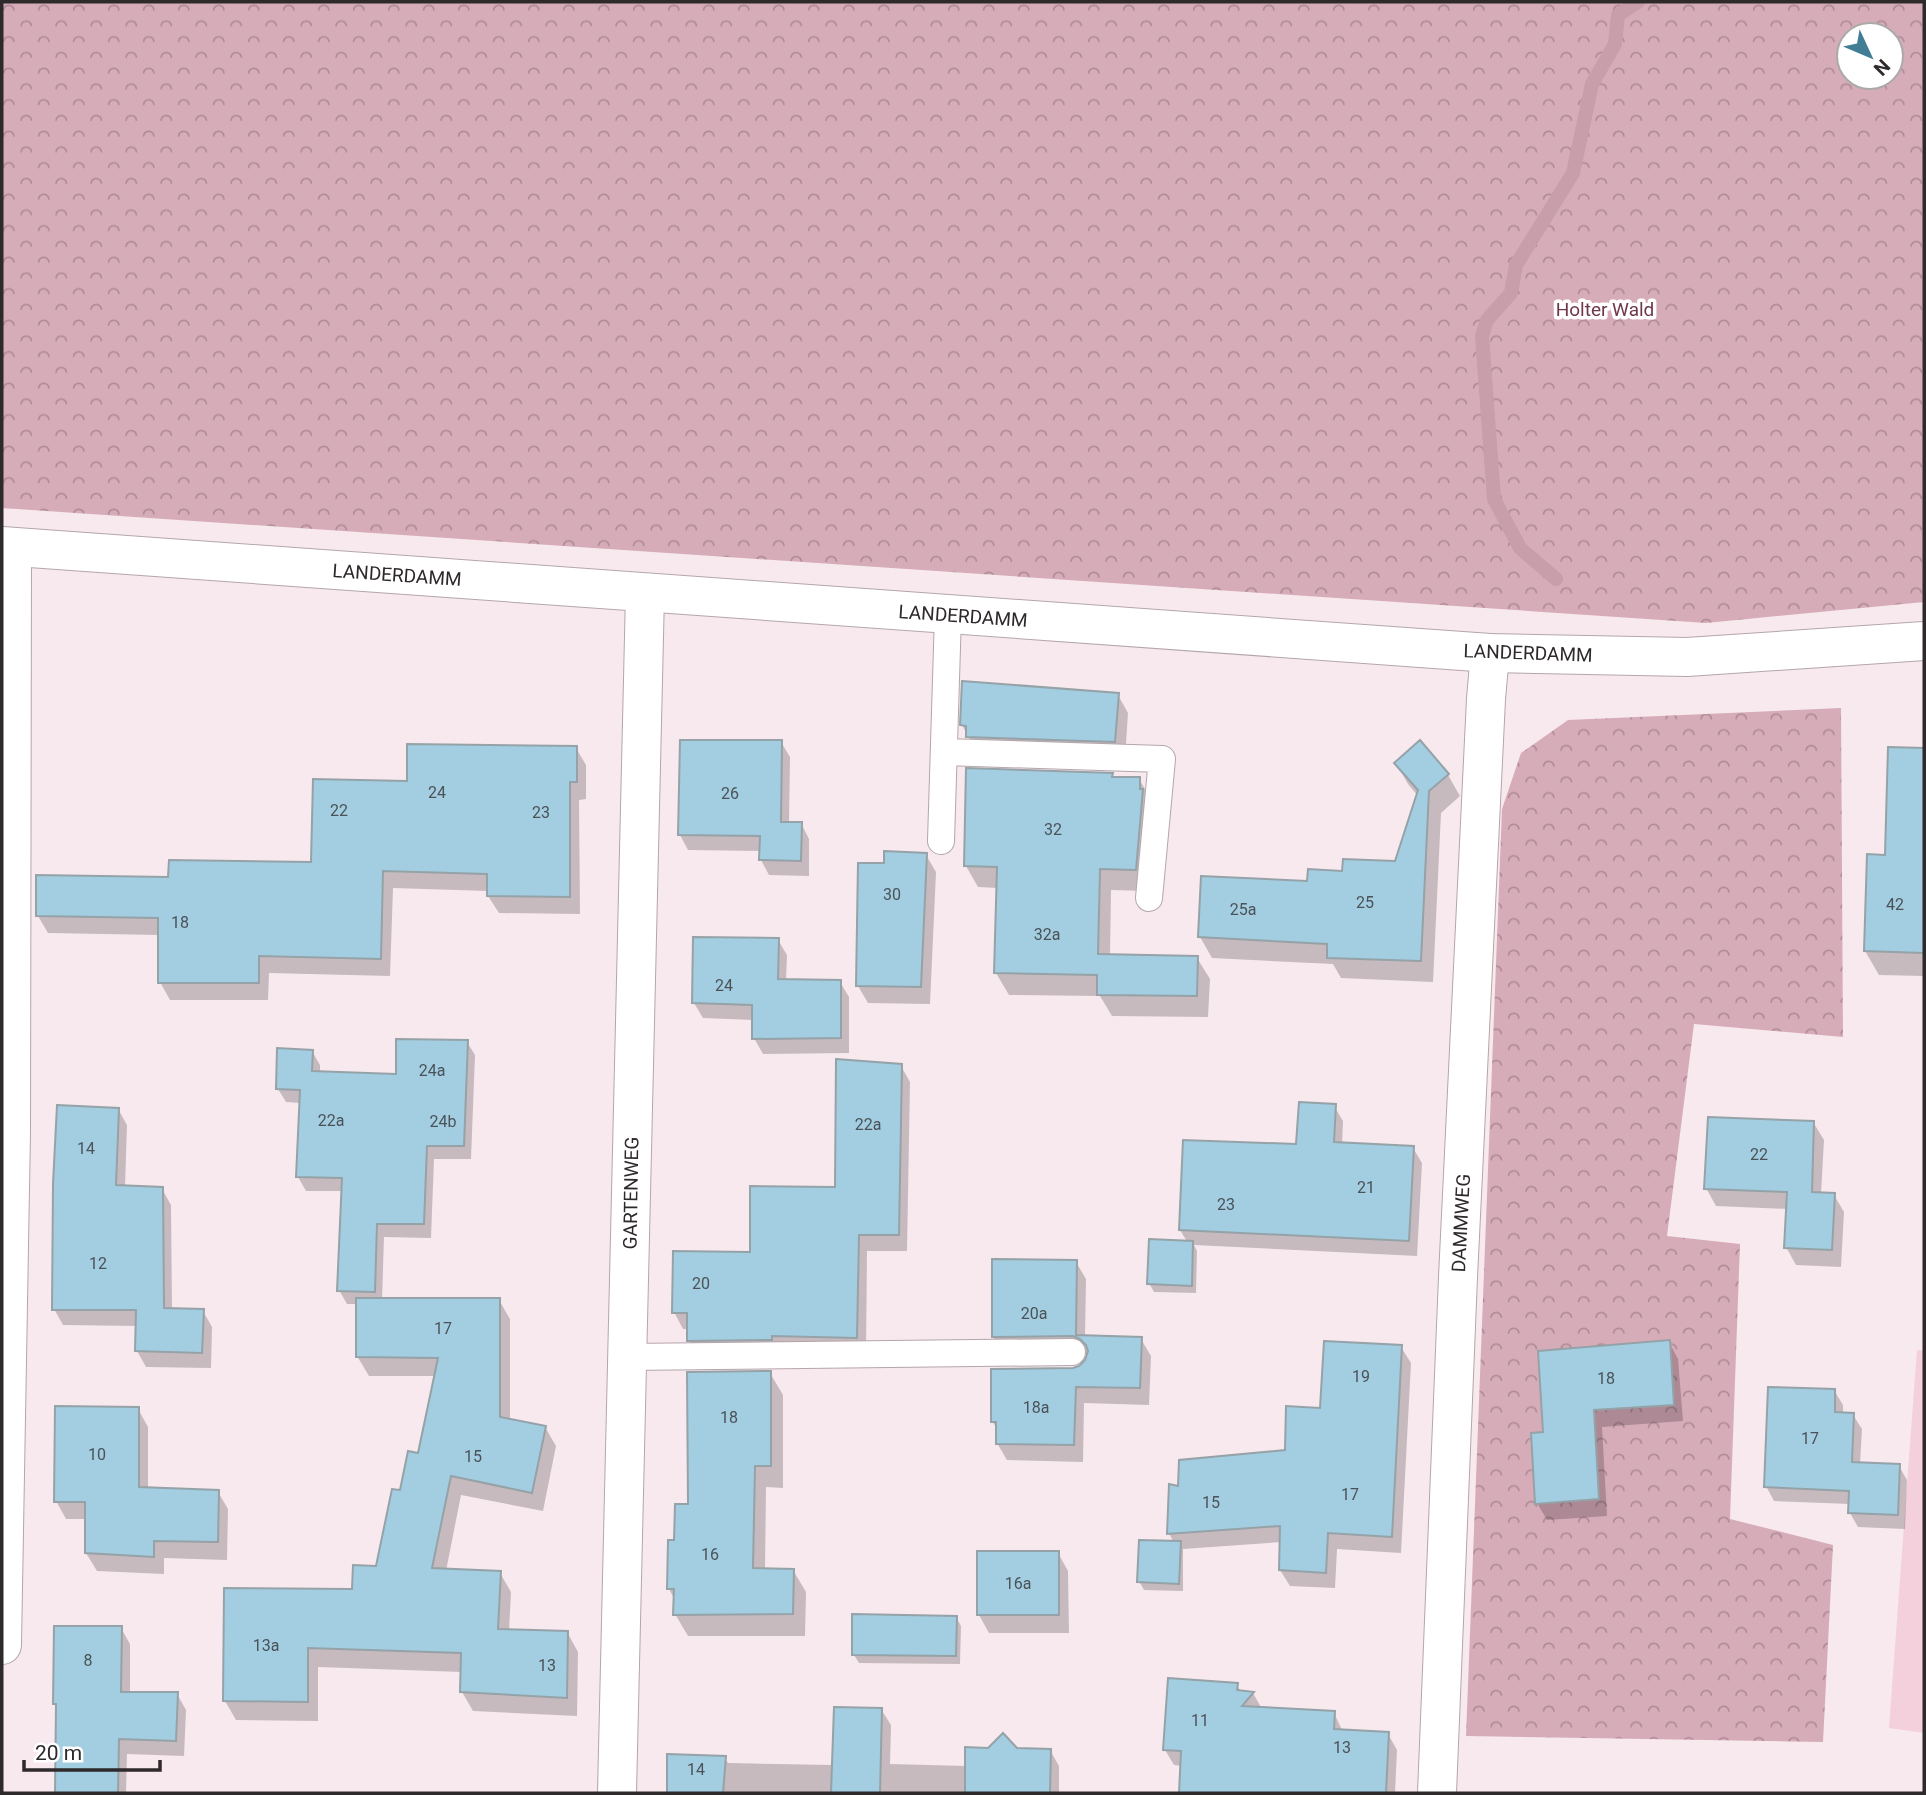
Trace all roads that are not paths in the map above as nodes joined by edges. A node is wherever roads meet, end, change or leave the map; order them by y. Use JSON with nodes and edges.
{"nodes":[{"id":1,"x":7,"y":546,"type":"edge"},
{"id":2,"x":645,"y":594,"type":"junction"},
{"id":3,"x":948,"y":615,"type":"junction"},
{"id":4,"x":1924,"y":641,"type":"edge"},
{"id":5,"x":1490,"y":653,"type":"junction"},
{"id":6,"x":944,"y":752,"type":"junction"},
{"id":7,"x":941,"y":841,"type":"dead end"},
{"id":8,"x":1149,"y":898,"type":"dead end"},
{"id":9,"x":1072,"y":1352,"type":"dead end"},
{"id":10,"x":627,"y":1357,"type":"junction"},
{"id":11,"x":2,"y":1645,"type":"edge"},
{"id":12,"x":617,"y":1793,"type":"edge"},
{"id":13,"x":1437,"y":1793,"type":"edge"}],
"edges":[{"from":1,"to":2,"type":"street","name":"LANDERDAMM"},
{"from":1,"to":11,"type":"street"},
{"from":2,"to":3,"type":"street","name":"LANDERDAMM"},
{"from":2,"to":10,"type":"street","name":"GARTENWEG"},
{"from":3,"to":5,"type":"street","name":"LANDERDAMM"},
{"from":3,"to":6,"type":"lane"},
{"from":4,"to":5,"type":"street","name":"LANDERDAMM"},
{"from":5,"to":13,"type":"street","name":"DAMMWEG"},
{"from":6,"to":7,"type":"lane"},
{"from":6,"to":8,"type":"lane"},
{"from":9,"to":10,"type":"lane"},
{"from":10,"to":12,"type":"street","name":"GARTENWEG"}]}
